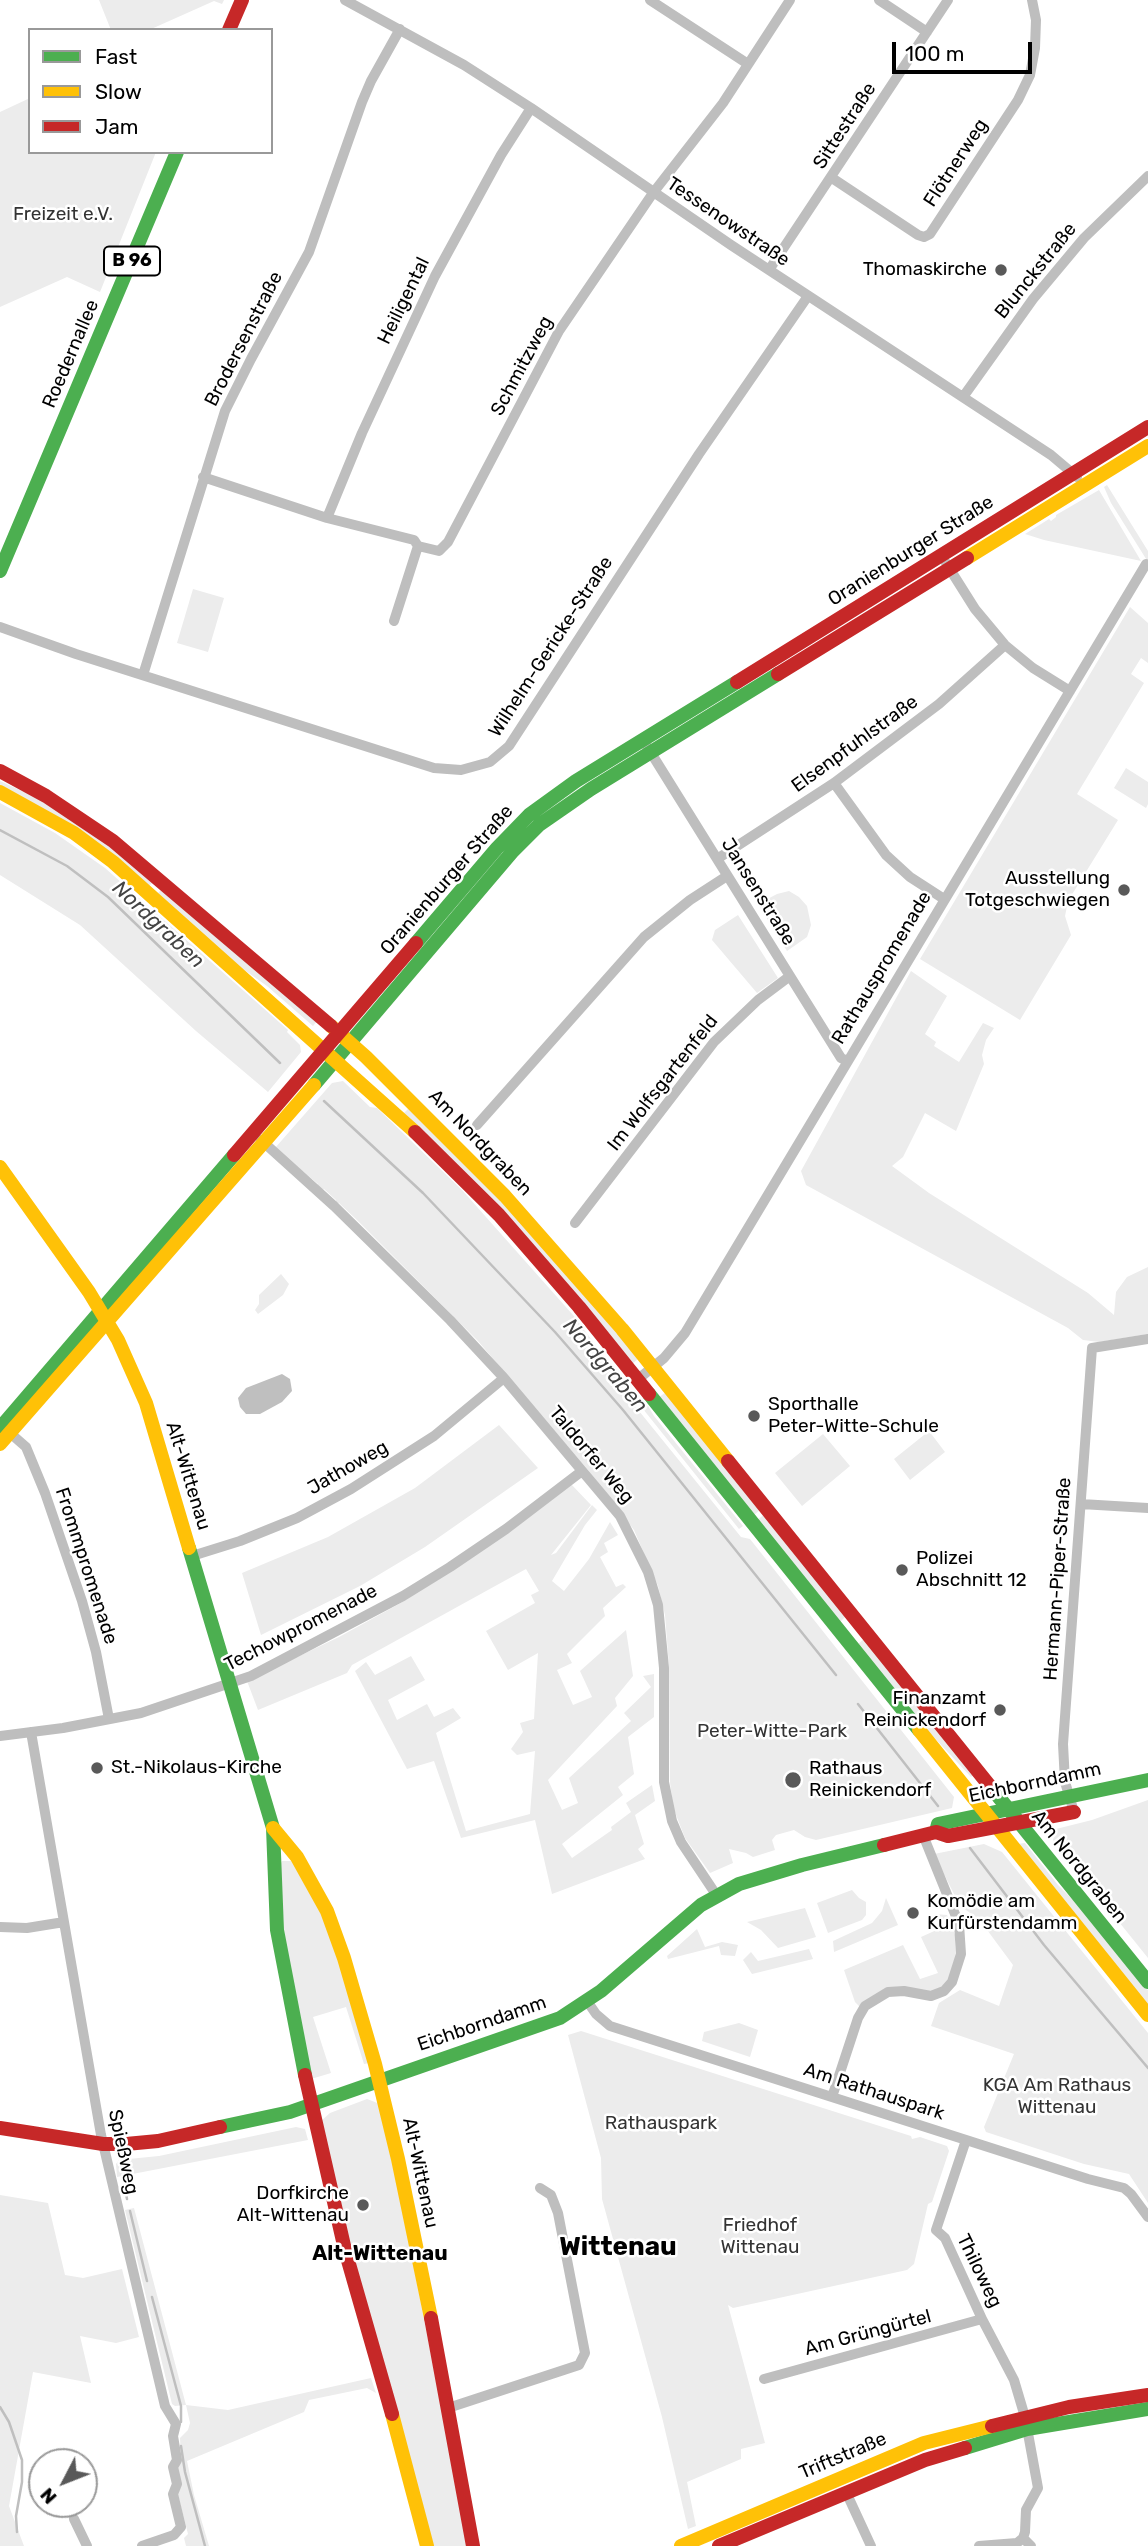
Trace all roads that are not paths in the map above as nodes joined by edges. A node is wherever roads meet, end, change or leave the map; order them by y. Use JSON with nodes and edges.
{"nodes":[{"id":1,"x":242,"y":0,"type":"edge"},
{"id":2,"x":345,"y":0,"type":"edge"},
{"id":3,"x":650,"y":0,"type":"edge"},
{"id":4,"x":790,"y":0,"type":"edge"},
{"id":5,"x":879,"y":0,"type":"edge"},
{"id":6,"x":948,"y":0,"type":"edge"},
{"id":7,"x":1032,"y":0,"type":"edge"},
{"id":8,"x":230,"y":28,"type":"edge"},
{"id":9,"x":400,"y":29,"type":"junction"},
{"id":10,"x":927,"y":32,"type":"junction"},
{"id":11,"x":748,"y":64,"type":"junction"},
{"id":12,"x":531,"y":108,"type":"junction"},
{"id":13,"x":176,"y":154,"type":"edge"},
{"id":14,"x":1148,"y":176,"type":"edge"},
{"id":15,"x":832,"y":178,"type":"junction"},
{"id":16,"x":653,"y":193,"type":"junction"},
{"id":17,"x":769,"y":270,"type":"junction"},
{"id":18,"x":808,"y":296,"type":"junction"},
{"id":19,"x":963,"y":397,"type":"junction"},
{"id":20,"x":1148,"y":427,"type":"edge"},
{"id":21,"x":1148,"y":446,"type":"edge"},
{"id":22,"x":1073,"y":473,"type":"junction"},
{"id":23,"x":203,"y":477,"type":"junction"},
{"id":24,"x":1083,"y":486,"type":"junction"},
{"id":25,"x":327,"y":518,"type":"junction"},
{"id":26,"x":418,"y":547,"type":"junction"},
{"id":27,"x":945,"y":561,"type":"junction"},
{"id":28,"x":1146,"y":564,"type":"dead end"},
{"id":29,"x":0,"y":571,"type":"edge"},
{"id":30,"x":394,"y":621,"type":"dead end"},
{"id":31,"x":0,"y":627,"type":"edge"},
{"id":32,"x":1005,"y":645,"type":"junction"},
{"id":33,"x":143,"y":675,"type":"junction"},
{"id":34,"x":1070,"y":691,"type":"junction"},
{"id":35,"x":647,"y":746,"type":"junction"},
{"id":36,"x":0,"y":771,"type":"edge"},
{"id":37,"x":834,"y":783,"type":"junction"},
{"id":38,"x":0,"y":792,"type":"edge"},
{"id":39,"x":717,"y":859,"type":"junction"},
{"id":40,"x":727,"y":876,"type":"junction"},
{"id":41,"x":944,"y":899,"type":"junction"},
{"id":42,"x":790,"y":976,"type":"junction"},
{"id":43,"x":344,"y":1037,"type":"junction"},
{"id":44,"x":330,"y":1053,"type":"junction"},
{"id":45,"x":847,"y":1061,"type":"junction"},
{"id":46,"x":477,"y":1125,"type":"dead end"},
{"id":47,"x":258,"y":1138,"type":"junction"},
{"id":48,"x":0,"y":1167,"type":"edge"},
{"id":49,"x":575,"y":1223,"type":"dead end"},
{"id":50,"x":104,"y":1316,"type":"junction"},
{"id":51,"x":1148,"y":1339,"type":"edge"},
{"id":52,"x":653,"y":1367,"type":"junction"},
{"id":53,"x":503,"y":1378,"type":"junction"},
{"id":54,"x":637,"y":1380,"type":"junction"},
{"id":55,"x":5,"y":1430,"type":"edge"},
{"id":56,"x":0,"y":1444,"type":"edge"},
{"id":57,"x":583,"y":1471,"type":"junction"},
{"id":58,"x":1081,"y":1504,"type":"junction"},
{"id":59,"x":1148,"y":1508,"type":"edge"},
{"id":60,"x":192,"y":1556,"type":"junction"},
{"id":61,"x":857,"y":1620,"type":"junction"},
{"id":62,"x":841,"y":1633,"type":"junction"},
{"id":63,"x":231,"y":1683,"type":"junction"},
{"id":64,"x":109,"y":1720,"type":"junction"},
{"id":65,"x":31,"y":1732,"type":"junction"},
{"id":66,"x":0,"y":1736,"type":"edge"},
{"id":67,"x":982,"y":1775,"type":"junction"},
{"id":68,"x":1148,"y":1780,"type":"edge"},
{"id":69,"x":966,"y":1788,"type":"junction"},
{"id":70,"x":1071,"y":1805,"type":"junction"},
{"id":71,"x":1009,"y":1810,"type":"junction"},
{"id":72,"x":987,"y":1814,"type":"junction"},
{"id":73,"x":1020,"y":1824,"type":"junction"},
{"id":74,"x":273,"y":1828,"type":"junction"},
{"id":75,"x":998,"y":1828,"type":"junction"},
{"id":76,"x":929,"y":1833,"type":"junction"},
{"id":77,"x":717,"y":1896,"type":"junction"},
{"id":78,"x":64,"y":1922,"type":"junction"},
{"id":79,"x":0,"y":1927,"type":"edge"},
{"id":80,"x":1148,"y":1982,"type":"edge"},
{"id":81,"x":587,"y":2001,"type":"junction"},
{"id":82,"x":1148,"y":2014,"type":"edge"},
{"id":83,"x":379,"y":2080,"type":"junction"},
{"id":84,"x":832,"y":2097,"type":"junction"},
{"id":85,"x":312,"y":2105,"type":"junction"},
{"id":86,"x":0,"y":2128,"type":"edge"},
{"id":87,"x":966,"y":2140,"type":"junction"},
{"id":88,"x":103,"y":2144,"type":"junction"},
{"id":89,"x":540,"y":2188,"type":"dead end"},
{"id":90,"x":1148,"y":2217,"type":"edge"},
{"id":91,"x":982,"y":2319,"type":"junction"},
{"id":92,"x":764,"y":2379,"type":"dead end"},
{"id":93,"x":1148,"y":2395,"type":"edge"},
{"id":94,"x":448,"y":2408,"type":"junction"},
{"id":95,"x":1148,"y":2409,"type":"edge"},
{"id":96,"x":1026,"y":2423,"type":"junction"},
{"id":97,"x":846,"y":2492,"type":"junction"},
{"id":98,"x":74,"y":2519,"type":"dead end"},
{"id":99,"x":1018,"y":2542,"type":"edge"},
{"id":100,"x":87,"y":2546,"type":"edge"},
{"id":101,"x":142,"y":2546,"type":"edge"},
{"id":102,"x":427,"y":2546,"type":"edge"},
{"id":103,"x":473,"y":2546,"type":"edge"},
{"id":104,"x":681,"y":2546,"type":"edge"},
{"id":105,"x":719,"y":2546,"type":"edge"},
{"id":106,"x":871,"y":2546,"type":"edge"},
{"id":107,"x":979,"y":2546,"type":"edge"},
{"id":108,"x":1031,"y":2546,"type":"edge"}],
"edges":[{"from":1,"to":8,"type":"main road"},
{"from":2,"to":9,"type":"street","name":"Tessenowstraße"},
{"from":3,"to":11,"type":"street"},
{"from":4,"to":11,"type":"street","name":"Schmitzweg"},
{"from":5,"to":10,"type":"street"},
{"from":6,"to":10,"type":"street","name":"Sittestraße"},
{"from":7,"to":15,"type":"street","name":"Flötnerweg"},
{"from":9,"to":12,"type":"street","name":"Tessenowstraße"},
{"from":9,"to":23,"type":"street","name":"Brodersenstraße"},
{"from":10,"to":15,"type":"street","name":"Sittestraße"},
{"from":11,"to":16,"type":"street","name":"Schmitzweg"},
{"from":12,"to":16,"type":"street","name":"Tessenowstraße"},
{"from":12,"to":25,"type":"street","name":"Heiligental"},
{"from":13,"to":29,"type":"main road","name":"Roedernallee","number":"B 96"},
{"from":14,"to":19,"type":"street","name":"Blunckstraße"},
{"from":15,"to":17,"type":"street","name":"Sittestraße"},
{"from":16,"to":17,"type":"street","name":"Tessenowstraße"},
{"from":16,"to":26,"type":"street","name":"Schmitzweg"},
{"from":17,"to":18,"type":"street","name":"Tessenowstraße"},
{"from":18,"to":19,"type":"street","name":"Tessenowstraße"},
{"from":18,"to":33,"type":"street","name":"Wilhelm-Gericke-Straße"},
{"from":19,"to":22,"type":"street","name":"Tessenowstraße"},
{"from":20,"to":22,"type":"main road","name":"Oranienburger Straße"},
{"from":21,"to":24,"type":"main road","name":"Oranienburger Straße"},
{"from":22,"to":24,"type":"street","name":"Tessenowstraße"},
{"from":22,"to":27,"type":"main road","name":"Oranienburger Straße"},
{"from":23,"to":25,"type":"street"},
{"from":23,"to":33,"type":"street","name":"Brodersenstraße"},
{"from":24,"to":27,"type":"main road","name":"Oranienburger Straße"},
{"from":25,"to":26,"type":"street"},
{"from":26,"to":30,"type":"street"},
{"from":27,"to":32,"type":"street"},
{"from":27,"to":35,"type":"main road","name":"Oranienburger Straße"},
{"from":28,"to":34,"type":"street","name":"Rathauspromenade"},
{"from":31,"to":33,"type":"street","name":"Wilhelm-Gericke-Straße"},
{"from":32,"to":34,"type":"street"},
{"from":32,"to":37,"type":"street","name":"Elsenpfuhlstraße"},
{"from":34,"to":41,"type":"street","name":"Rathauspromenade"},
{"from":35,"to":39,"type":"street","name":"Jansenstraße"},
{"from":35,"to":43,"type":"main road","name":"Oranienburger Straße"},
{"from":36,"to":43,"type":"main road","name":"Am Nordgraben"},
{"from":37,"to":39,"type":"street","name":"Elsenpfuhlstraße"},
{"from":37,"to":41,"type":"street"},
{"from":38,"to":44,"type":"main road","name":"Am Nordgraben"},
{"from":39,"to":40,"type":"street","name":"Jansenstraße"},
{"from":40,"to":42,"type":"street","name":"Jansenstraße"},
{"from":40,"to":46,"type":"street"},
{"from":41,"to":45,"type":"street","name":"Rathauspromenade"},
{"from":42,"to":45,"type":"street","name":"Jansenstraße"},
{"from":42,"to":49,"type":"street","name":"Im Wolfsgartenfeld"},
{"from":43,"to":44,"type":"main road","name":"Oranienburger Straße"},
{"from":43,"to":52,"type":"main road","name":"Am Nordgraben"},
{"from":44,"to":47,"type":"main road","name":"Oranienburger Straße"},
{"from":44,"to":54,"type":"main road","name":"Am Nordgraben"},
{"from":45,"to":52,"type":"street","name":"Rathauspromenade"},
{"from":47,"to":50,"type":"main road","name":"Oranienburger Straße"},
{"from":47,"to":53,"type":"street","name":"Taldorfer Weg"},
{"from":48,"to":50,"type":"main road","name":"Alt-Wittenau"},
{"from":50,"to":55,"type":"main road","name":"Oranienburger Straße"},
{"from":50,"to":60,"type":"main road","name":"Alt-Wittenau"},
{"from":51,"to":58,"type":"street","name":"Hermann-Piper-Straße"},
{"from":52,"to":54,"type":"street","name":"Rathauspromenade"},
{"from":52,"to":61,"type":"main road","name":"Am Nordgraben"},
{"from":53,"to":57,"type":"street","name":"Taldorfer Weg"},
{"from":53,"to":60,"type":"street","name":"Jathoweg"},
{"from":54,"to":62,"type":"main road","name":"Am Nordgraben"},
{"from":55,"to":56,"type":"main road","name":"Oranienburger Straße"},
{"from":55,"to":64,"type":"street","name":"Frommpromenade"},
{"from":57,"to":63,"type":"street","name":"Techowpromenade"},
{"from":57,"to":77,"type":"street","name":"Taldorfer Weg"},
{"from":58,"to":59,"type":"street"},
{"from":58,"to":70,"type":"street","name":"Hermann-Piper-Straße"},
{"from":60,"to":63,"type":"main road","name":"Alt-Wittenau"},
{"from":61,"to":62,"type":"main road"},
{"from":61,"to":67,"type":"main road","name":"Am Nordgraben"},
{"from":62,"to":69,"type":"main road","name":"Am Nordgraben"},
{"from":63,"to":64,"type":"street","name":"Techowpromenade"},
{"from":63,"to":74,"type":"main road","name":"Alt-Wittenau"},
{"from":64,"to":65,"type":"street","name":"Techowpromenade"},
{"from":65,"to":66,"type":"street","name":"Techowpromenade"},
{"from":65,"to":78,"type":"street","name":"Spießweg"},
{"from":67,"to":69,"type":"main road"},
{"from":67,"to":71,"type":"main road","name":"Am Nordgraben"},
{"from":68,"to":70,"type":"main road","name":"Eichborndamm"},
{"from":69,"to":72,"type":"main road","name":"Am Nordgraben"},
{"from":70,"to":71,"type":"main road","name":"Eichborndamm"},
{"from":70,"to":73,"type":"main road","name":"Eichborndamm"},
{"from":71,"to":72,"type":"main road","name":"Eichborndamm"},
{"from":71,"to":73,"type":"main road","name":"Am Nordgraben"},
{"from":72,"to":75,"type":"main road","name":"Am Nordgraben"},
{"from":72,"to":76,"type":"main road","name":"Eichborndamm"},
{"from":73,"to":75,"type":"main road","name":"Eichborndamm"},
{"from":73,"to":80,"type":"main road","name":"Am Nordgraben"},
{"from":74,"to":83,"type":"main road","name":"Alt-Wittenau"},
{"from":74,"to":85,"type":"main road","name":"Alt-Wittenau"},
{"from":75,"to":76,"type":"main road","name":"Eichborndamm"},
{"from":75,"to":82,"type":"main road","name":"Am Nordgraben"},
{"from":76,"to":77,"type":"main road","name":"Eichborndamm"},
{"from":76,"to":84,"type":"street"},
{"from":77,"to":81,"type":"main road","name":"Eichborndamm"},
{"from":78,"to":79,"type":"street"},
{"from":78,"to":88,"type":"street","name":"Spießweg"},
{"from":81,"to":83,"type":"main road","name":"Eichborndamm"},
{"from":81,"to":84,"type":"street","name":"Am Rathauspark"},
{"from":83,"to":85,"type":"main road","name":"Eichborndamm"},
{"from":83,"to":94,"type":"main road","name":"Alt-Wittenau"},
{"from":84,"to":87,"type":"street","name":"Am Rathauspark"},
{"from":85,"to":88,"type":"main road","name":"Eichborndamm"},
{"from":85,"to":102,"type":"main road","name":"Alt-Wittenau"},
{"from":86,"to":88,"type":"main road","name":"Eichborndamm"},
{"from":87,"to":90,"type":"street","name":"Am Rathauspark"},
{"from":87,"to":91,"type":"street","name":"Thiloweg"},
{"from":88,"to":101,"type":"street","name":"Spießweg"},
{"from":89,"to":94,"type":"street"},
{"from":91,"to":92,"type":"street","name":"Am Grüngürtel"},
{"from":91,"to":96,"type":"street","name":"Thiloweg"},
{"from":93,"to":96,"type":"main road","name":"Triftstraße"},
{"from":94,"to":103,"type":"main road","name":"Alt-Wittenau"},
{"from":95,"to":96,"type":"main road","name":"Triftstraße"},
{"from":96,"to":97,"type":"main road","name":"Triftstraße"},
{"from":96,"to":99,"type":"street","name":"Thiloweg"},
{"from":96,"to":104,"type":"main road","name":"Triftstraße"},
{"from":97,"to":105,"type":"main road","name":"Triftstraße"},
{"from":97,"to":106,"type":"street"},
{"from":98,"to":100,"type":"street"},
{"from":99,"to":107,"type":"street"},
{"from":99,"to":108,"type":"street"}]}
